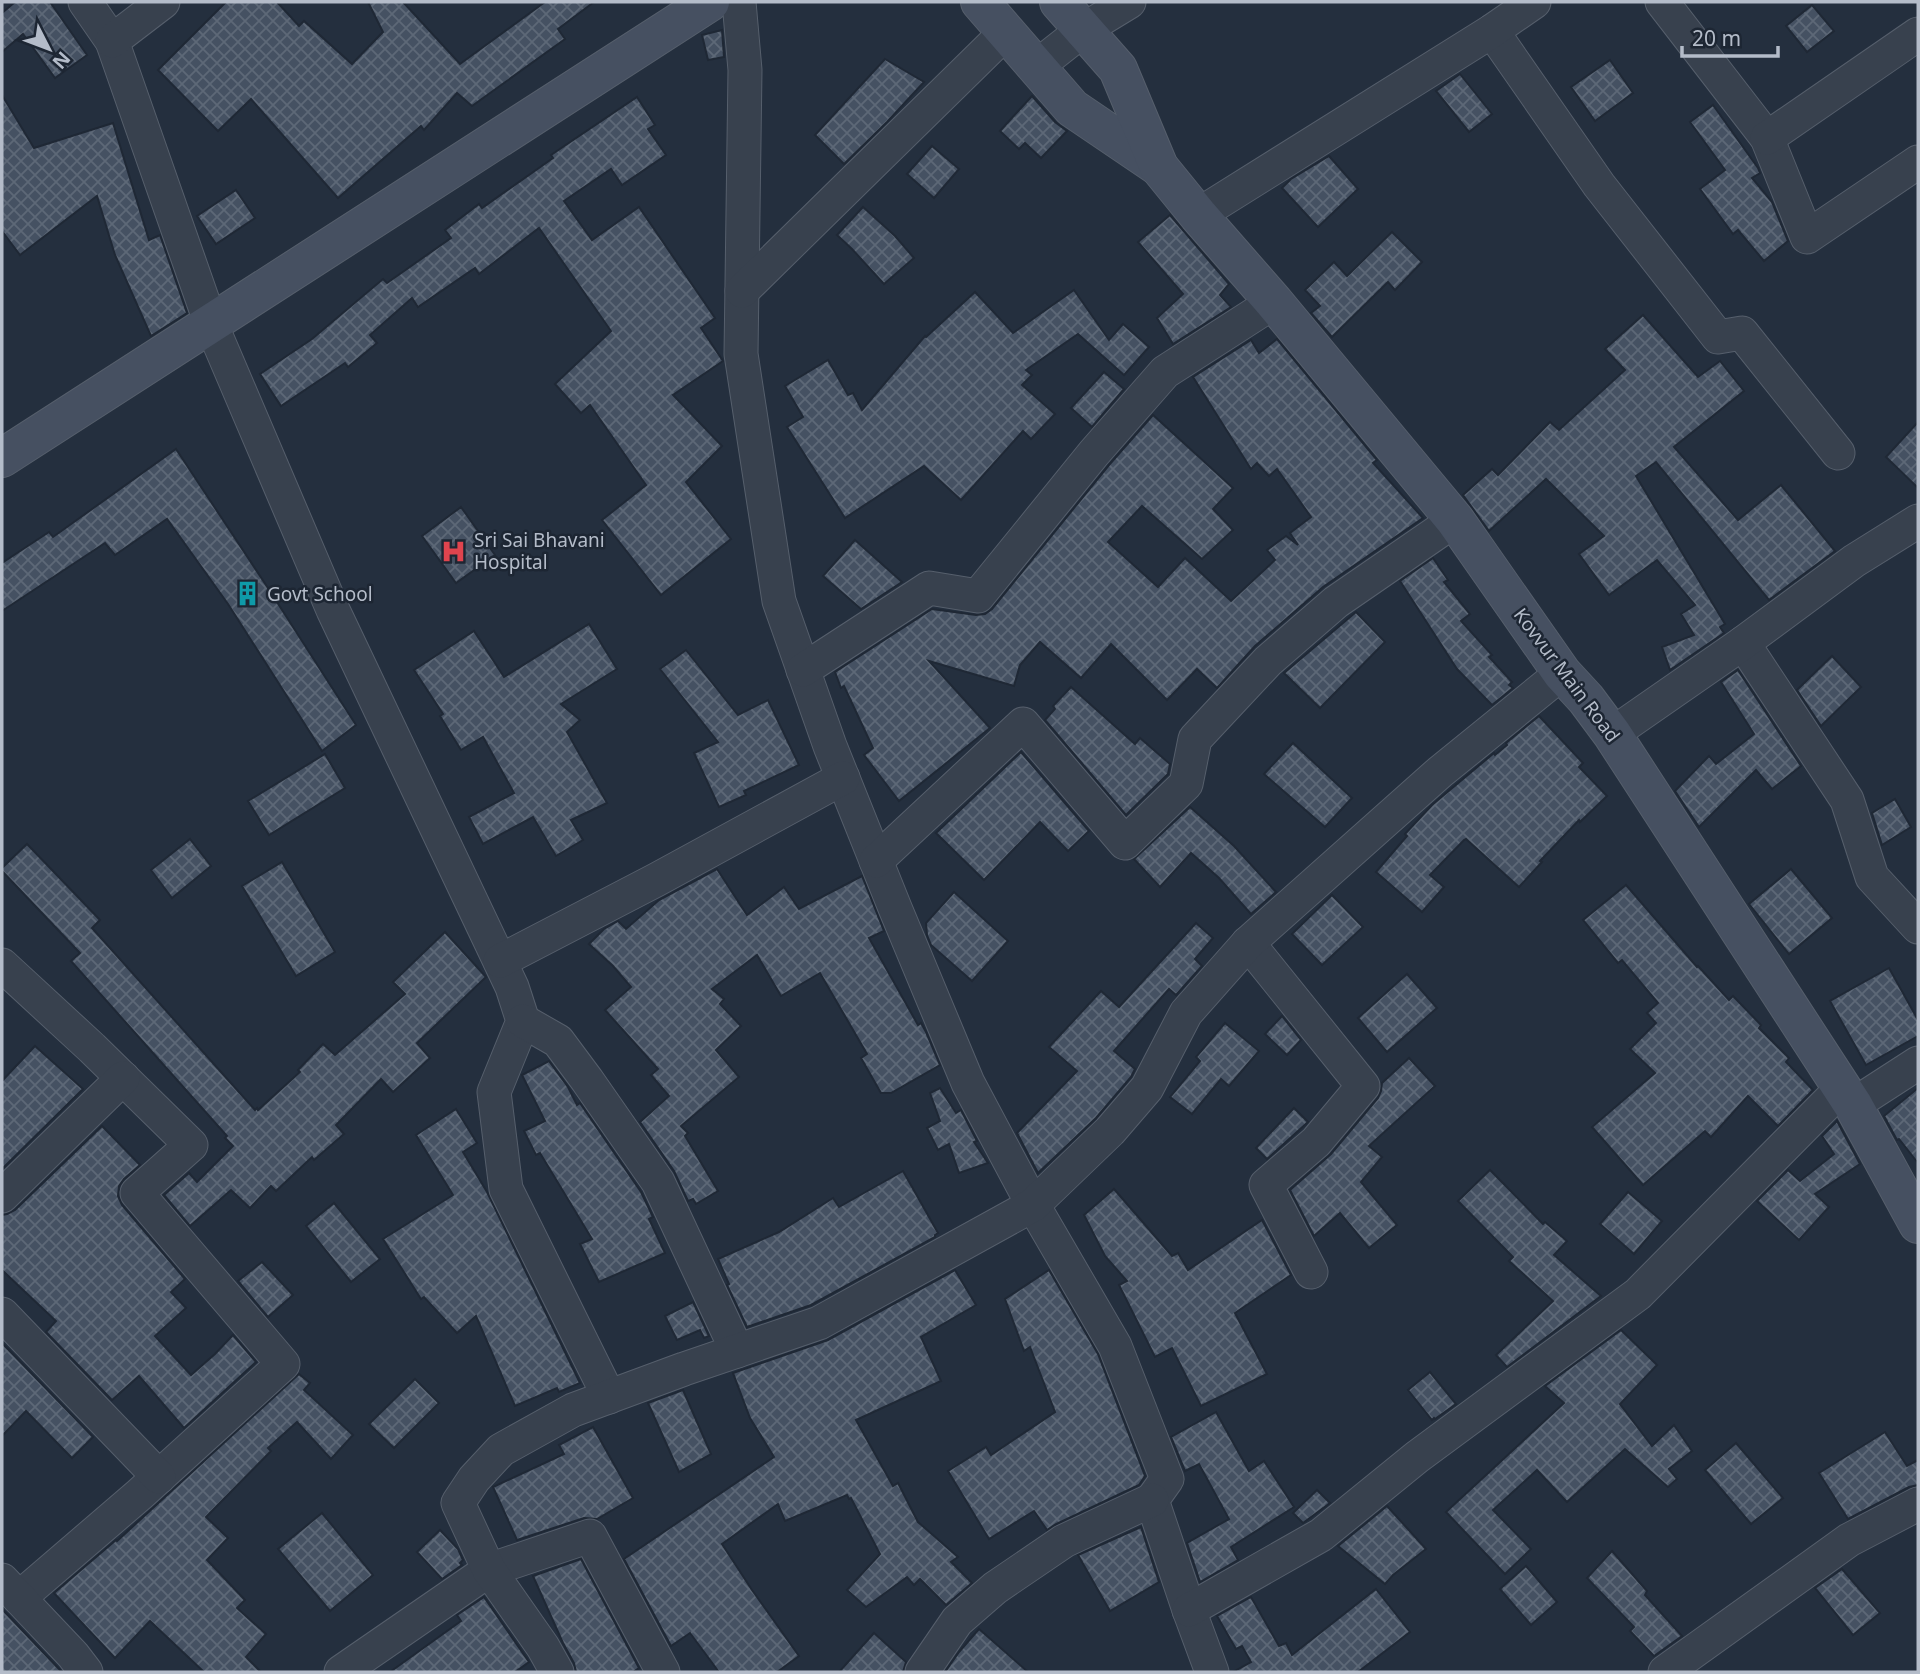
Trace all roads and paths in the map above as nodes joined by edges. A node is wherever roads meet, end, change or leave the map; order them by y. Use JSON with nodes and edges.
{"nodes":[{"id":1,"x":85,"y":2,"type":"edge"},
{"id":2,"x":163,"y":2,"type":"edge"},
{"id":3,"x":710,"y":2,"type":"edge"},
{"id":4,"x":739,"y":2,"type":"edge"},
{"id":5,"x":981,"y":2,"type":"edge"},
{"id":6,"x":1059,"y":2,"type":"edge"},
{"id":7,"x":1129,"y":2,"type":"edge"},
{"id":8,"x":1534,"y":2,"type":"edge"},
{"id":9,"x":1662,"y":2,"type":"edge"},
{"id":10,"x":1083,"y":30,"type":"junction"},
{"id":11,"x":1492,"y":30,"type":"junction"},
{"id":12,"x":1005,"y":33,"type":"junction"},
{"id":13,"x":112,"y":41,"type":"junction"},
{"id":14,"x":1913,"y":48,"type":"edge"},
{"id":15,"x":1036,"y":67,"type":"junction"},
{"id":16,"x":1767,"y":138,"type":"junction"},
{"id":17,"x":1918,"y":162,"type":"edge"},
{"id":18,"x":1159,"y":167,"type":"junction"},
{"id":19,"x":1198,"y":215,"type":"junction"},
{"id":20,"x":742,"y":291,"type":"junction"},
{"id":21,"x":1274,"y":302,"type":"junction"},
{"id":22,"x":211,"y":324,"type":"junction"},
{"id":23,"x":1838,"y":453,"type":"dead end"},
{"id":24,"x":2,"y":458,"type":"edge"},
{"id":25,"x":1454,"y":520,"type":"junction"},
{"id":26,"x":1918,"y":521,"type":"edge"},
{"id":27,"x":1743,"y":643,"type":"junction"},
{"id":28,"x":803,"y":670,"type":"junction"},
{"id":29,"x":1562,"y":673,"type":"junction"},
{"id":30,"x":1612,"y":734,"type":"junction"},
{"id":31,"x":843,"y":778,"type":"junction"},
{"id":32,"x":876,"y":861,"type":"junction"},
{"id":33,"x":1918,"y":927,"type":"edge"},
{"id":34,"x":1248,"y":943,"type":"junction"},
{"id":35,"x":500,"y":961,"type":"junction"},
{"id":36,"x":2,"y":965,"type":"edge"},
{"id":37,"x":523,"y":1021,"type":"junction"},
{"id":38,"x":1918,"y":1063,"type":"edge"},
{"id":39,"x":123,"y":1078,"type":"junction"},
{"id":40,"x":1847,"y":1097,"type":"junction"},
{"id":41,"x":8,"y":1177,"type":"edge"},
{"id":42,"x":1033,"y":1205,"type":"junction"},
{"id":43,"x":1918,"y":1224,"type":"edge"},
{"id":44,"x":1311,"y":1272,"type":"dead end"},
{"id":45,"x":2,"y":1314,"type":"edge"},
{"id":46,"x":737,"y":1350,"type":"junction"},
{"id":47,"x":609,"y":1397,"type":"junction"},
{"id":48,"x":159,"y":1477,"type":"junction"},
{"id":49,"x":1152,"y":1500,"type":"junction"},
{"id":50,"x":1918,"y":1504,"type":"edge"},
{"id":51,"x":489,"y":1570,"type":"junction"},
{"id":52,"x":11,"y":1589,"type":"edge"},
{"id":53,"x":1189,"y":1610,"type":"junction"},
{"id":54,"x":86,"y":1672,"type":"edge"},
{"id":55,"x":341,"y":1672,"type":"edge"},
{"id":56,"x":557,"y":1672,"type":"edge"},
{"id":57,"x":663,"y":1672,"type":"edge"},
{"id":58,"x":922,"y":1672,"type":"edge"},
{"id":59,"x":1212,"y":1672,"type":"edge"},
{"id":60,"x":1665,"y":1672,"type":"edge"}],
"edges":[{"from":1,"to":13,"type":"street"},
{"from":2,"to":13,"type":"street"},
{"from":3,"to":22,"type":"street"},
{"from":4,"to":20,"type":"street"},
{"from":5,"to":12,"type":"street","name":"Kovvur Main Road"},
{"from":6,"to":10,"type":"street","name":"Kovvur Main Road"},
{"from":7,"to":10,"type":"street"},
{"from":8,"to":11,"type":"street"},
{"from":9,"to":16,"type":"street"},
{"from":10,"to":15,"type":"street"},
{"from":10,"to":18,"type":"street","name":"Kovvur Main Road"},
{"from":11,"to":19,"type":"street"},
{"from":11,"to":23,"type":"street"},
{"from":12,"to":15,"type":"street","name":"Kovvur Main Road"},
{"from":12,"to":20,"type":"street"},
{"from":13,"to":22,"type":"street"},
{"from":14,"to":16,"type":"street"},
{"from":15,"to":18,"type":"street","name":"Kovvur Main Road"},
{"from":16,"to":17,"type":"street"},
{"from":18,"to":19,"type":"street","name":"Kovvur Main Road"},
{"from":19,"to":21,"type":"street","name":"Kovvur Main Road"},
{"from":20,"to":28,"type":"street"},
{"from":21,"to":25,"type":"street","name":"Kovvur Main Road"},
{"from":21,"to":28,"type":"street"},
{"from":22,"to":24,"type":"street"},
{"from":22,"to":35,"type":"street"},
{"from":25,"to":29,"type":"street","name":"Kovvur Main Road"},
{"from":25,"to":32,"type":"street"},
{"from":26,"to":27,"type":"street"},
{"from":27,"to":30,"type":"street"},
{"from":27,"to":33,"type":"street"},
{"from":28,"to":31,"type":"street"},
{"from":29,"to":30,"type":"street","name":"Kovvur Main Road"},
{"from":29,"to":34,"type":"street"},
{"from":30,"to":40,"type":"street","name":"Kovvur Main Road"},
{"from":31,"to":32,"type":"street"},
{"from":31,"to":35,"type":"street"},
{"from":32,"to":42,"type":"street"},
{"from":34,"to":42,"type":"street"},
{"from":34,"to":44,"type":"street"},
{"from":35,"to":37,"type":"street"},
{"from":36,"to":39,"type":"street"},
{"from":37,"to":46,"type":"street"},
{"from":37,"to":47,"type":"street"},
{"from":38,"to":40,"type":"street"},
{"from":39,"to":41,"type":"street"},
{"from":39,"to":48,"type":"street"},
{"from":40,"to":43,"type":"street","name":"Kovvur Main Road"},
{"from":40,"to":53,"type":"street"},
{"from":42,"to":46,"type":"street"},
{"from":42,"to":49,"type":"street"},
{"from":45,"to":48,"type":"street"},
{"from":46,"to":47,"type":"street"},
{"from":47,"to":51,"type":"street"},
{"from":48,"to":52,"type":"street"},
{"from":49,"to":53,"type":"street"},
{"from":49,"to":58,"type":"street"},
{"from":50,"to":60,"type":"street"},
{"from":51,"to":55,"type":"street"},
{"from":51,"to":56,"type":"street"},
{"from":51,"to":57,"type":"street"},
{"from":52,"to":54,"type":"street"},
{"from":53,"to":59,"type":"street"}]}
